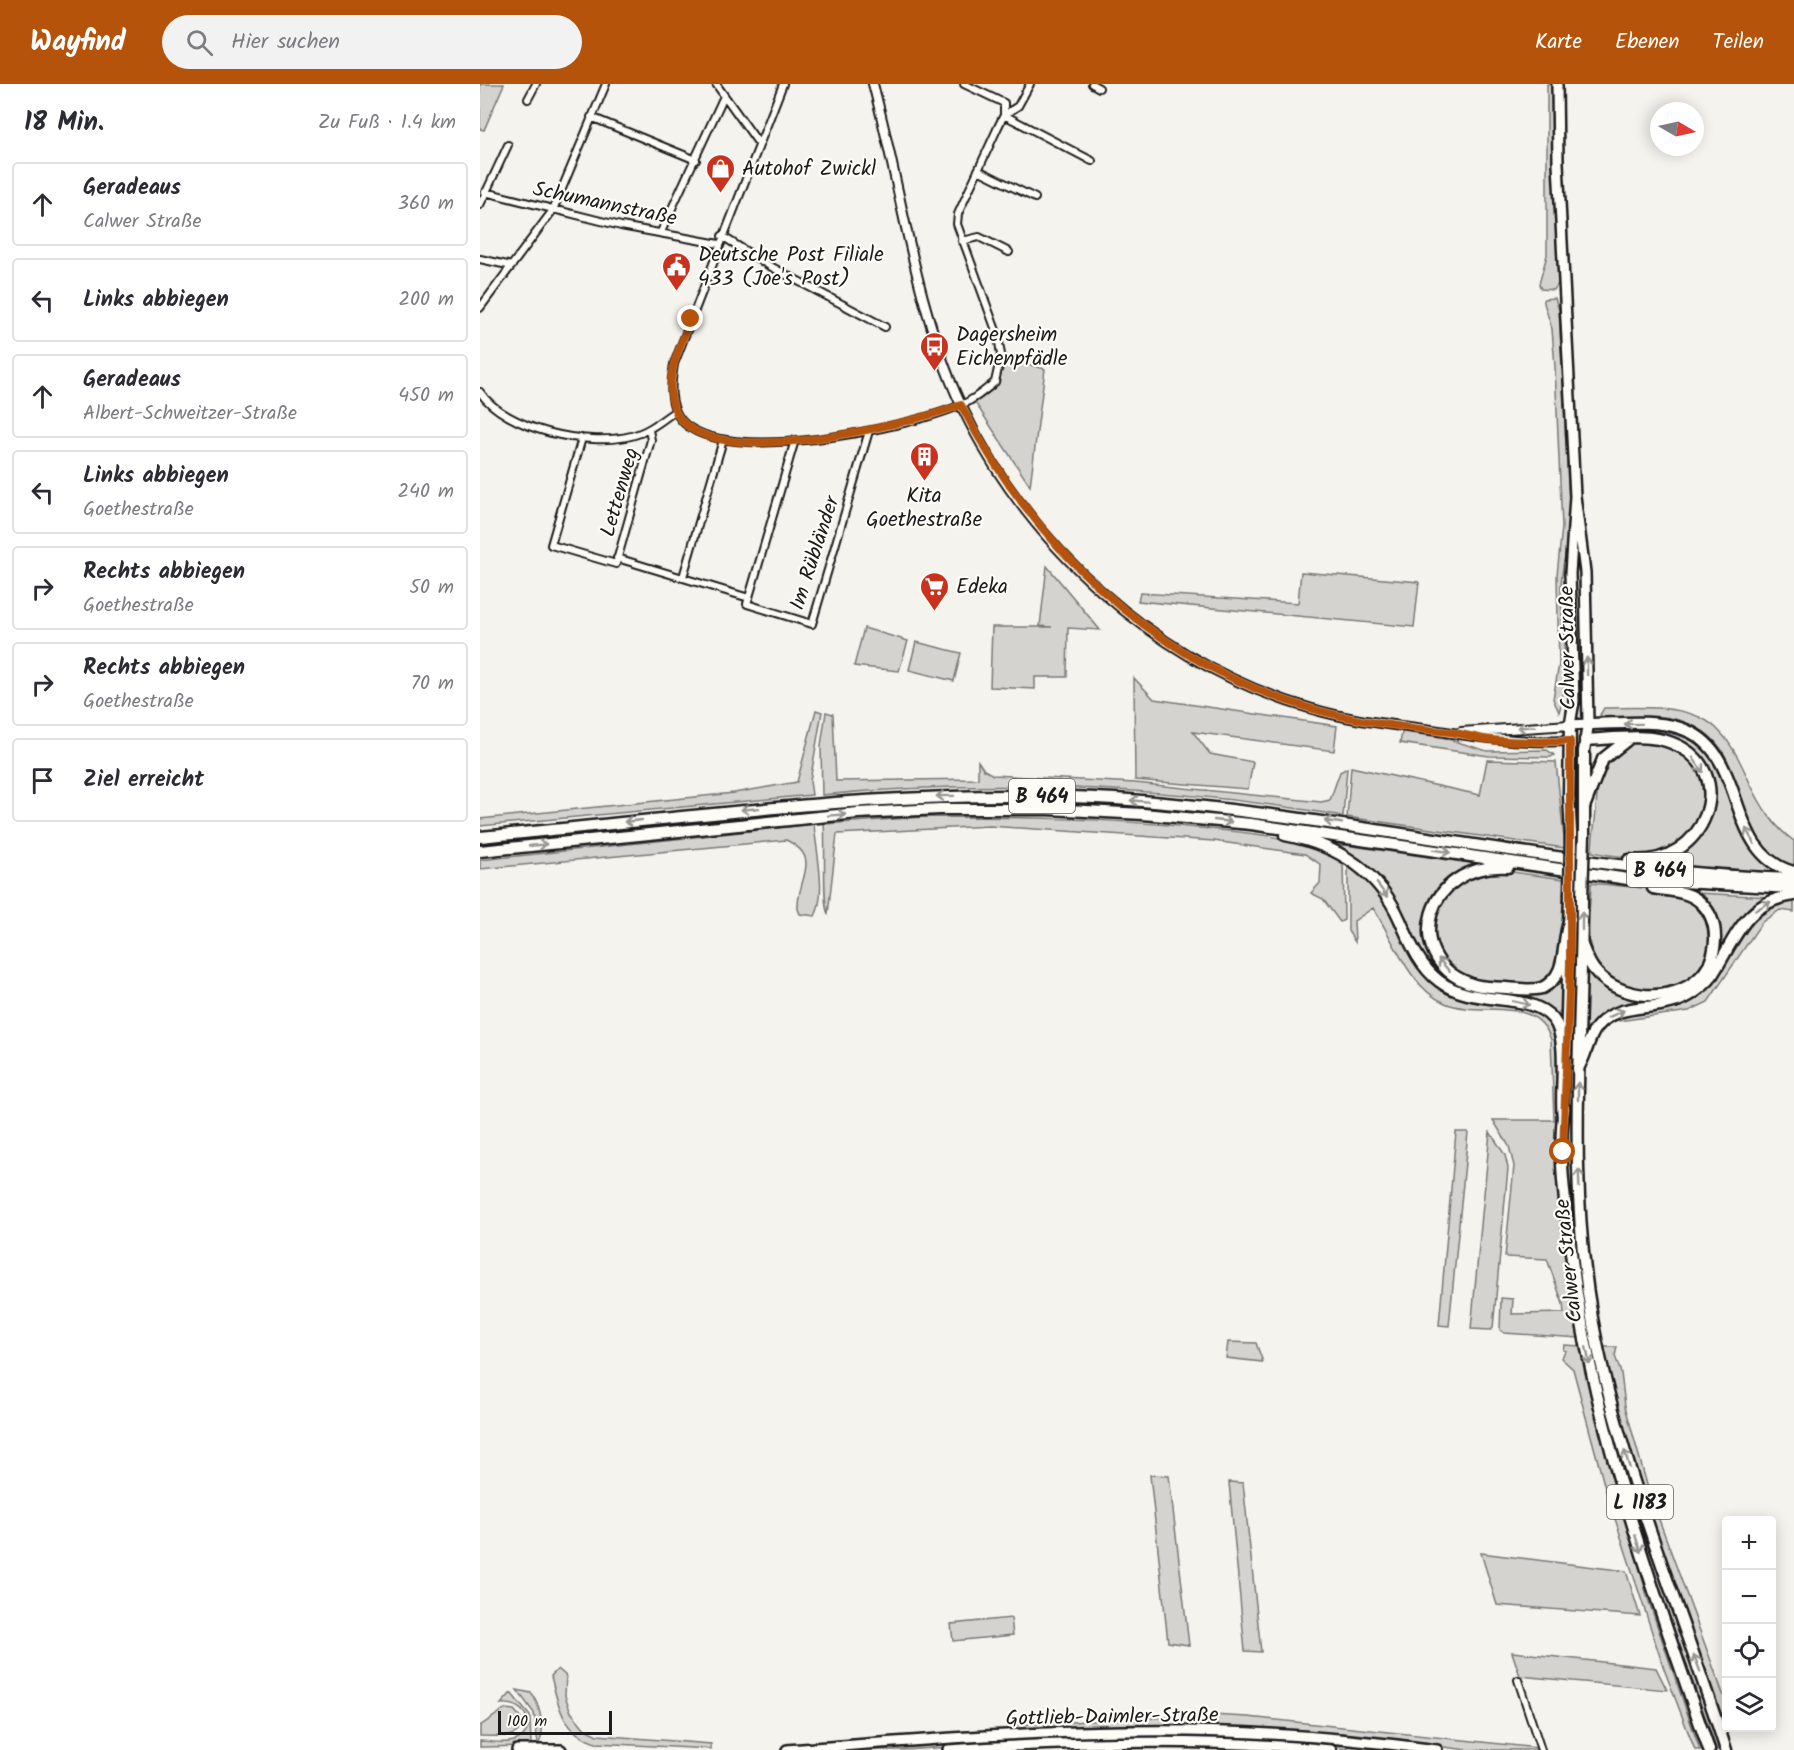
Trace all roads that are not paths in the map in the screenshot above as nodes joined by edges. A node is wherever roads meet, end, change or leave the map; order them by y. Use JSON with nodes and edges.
{"nodes":[{"id":1,"x":536,"y":84,"type":"edge"},
{"id":2,"x":605,"y":84,"type":"edge"},
{"id":3,"x":716,"y":84,"type":"edge"},
{"id":4,"x":783,"y":84,"type":"edge"},
{"id":5,"x":873,"y":84,"type":"edge"},
{"id":6,"x":964,"y":84,"type":"edge"},
{"id":7,"x":1030,"y":84,"type":"edge"},
{"id":8,"x":1092,"y":84,"type":"edge"},
{"id":9,"x":1557,"y":84,"type":"edge"},
{"id":10,"x":1099,"y":88,"type":"dead end"},
{"id":11,"x":724,"y":96,"type":"junction"},
{"id":12,"x":528,"y":99,"type":"dead end"},
{"id":13,"x":1004,"y":115,"type":"junction"},
{"id":14,"x":591,"y":117,"type":"junction"},
{"id":15,"x":759,"y":144,"type":"junction"},
{"id":16,"x":508,"y":145,"type":"dead end"},
{"id":17,"x":696,"y":160,"type":"junction"},
{"id":18,"x":1092,"y":161,"type":"dead end"},
{"id":19,"x":978,"y":170,"type":"junction"},
{"id":20,"x":485,"y":192,"type":"junction"},
{"id":21,"x":1035,"y":198,"type":"dead end"},
{"id":22,"x":480,"y":205,"type":"edge"},
{"id":23,"x":553,"y":210,"type":"junction"},
{"id":24,"x":662,"y":232,"type":"junction"},
{"id":25,"x":722,"y":236,"type":"junction"},
{"id":26,"x":962,"y":242,"type":"junction"},
{"id":27,"x":719,"y":244,"type":"junction"},
{"id":28,"x":1009,"y":252,"type":"dead end"},
{"id":29,"x":480,"y":259,"type":"edge"},
{"id":30,"x":512,"y":266,"type":"junction"},
{"id":31,"x":480,"y":308,"type":"edge"},
{"id":32,"x":885,"y":327,"type":"dead end"},
{"id":33,"x":480,"y":393,"type":"edge"},
{"id":34,"x":961,"y":405,"type":"junction"},
{"id":35,"x":675,"y":411,"type":"junction"},
{"id":36,"x":649,"y":430,"type":"junction"},
{"id":37,"x":869,"y":431,"type":"junction"},
{"id":38,"x":582,"y":438,"type":"junction"},
{"id":39,"x":723,"y":440,"type":"junction"},
{"id":40,"x":795,"y":440,"type":"junction"},
{"id":41,"x":1575,"y":496,"type":"junction"},
{"id":42,"x":617,"y":561,"type":"junction"},
{"id":43,"x":683,"y":577,"type":"junction"},
{"id":44,"x":748,"y":601,"type":"junction"},
{"id":45,"x":1588,"y":724,"type":"junction"},
{"id":46,"x":1570,"y":725,"type":"junction"},
{"id":47,"x":1451,"y":732,"type":"junction"},
{"id":48,"x":1630,"y":739,"type":"junction"},
{"id":49,"x":1585,"y":740,"type":"junction"},
{"id":50,"x":1570,"y":741,"type":"junction"},
{"id":51,"x":1584,"y":807,"type":"junction"},
{"id":52,"x":1259,"y":825,"type":"junction"},
{"id":53,"x":480,"y":837,"type":"edge"},
{"id":54,"x":480,"y":851,"type":"edge"},
{"id":55,"x":1550,"y":855,"type":"junction"},
{"id":56,"x":1533,"y":865,"type":"junction"},
{"id":57,"x":1794,"y":872,"type":"edge"},
{"id":58,"x":1628,"y":879,"type":"junction"},
{"id":59,"x":1794,"y":879,"type":"edge"},
{"id":60,"x":1794,"y":888,"type":"edge"},
{"id":61,"x":1794,"y":895,"type":"edge"},
{"id":62,"x":1570,"y":919,"type":"junction"},
{"id":63,"x":1582,"y":945,"type":"junction"},
{"id":64,"x":1578,"y":1068,"type":"junction"},
{"id":65,"x":1563,"y":1118,"type":"junction"},
{"id":66,"x":1518,"y":1680,"type":"dead end"},
{"id":67,"x":517,"y":1750,"type":"edge"},
{"id":68,"x":561,"y":1750,"type":"edge"},
{"id":69,"x":787,"y":1750,"type":"edge"},
{"id":70,"x":948,"y":1750,"type":"edge"},
{"id":71,"x":1331,"y":1750,"type":"edge"},
{"id":72,"x":1437,"y":1750,"type":"edge"},
{"id":73,"x":1541,"y":1750,"type":"edge"},
{"id":74,"x":1709,"y":1750,"type":"edge"},
{"id":75,"x":1726,"y":1750,"type":"edge"}],
"edges":[{"from":1,"to":12,"type":"street"},
{"from":2,"to":14,"type":"street"},
{"from":3,"to":11,"type":"street"},
{"from":4,"to":15,"type":"street"},
{"from":5,"to":34,"type":"street"},
{"from":6,"to":13,"type":"street"},
{"from":7,"to":13,"type":"street"},
{"from":8,"to":10,"type":"street"},
{"from":9,"to":41,"type":"main road","name":"Calwer Straße","number":"L 1183"},
{"from":11,"to":15,"type":"street"},
{"from":11,"to":17,"type":"street"},
{"from":13,"to":18,"type":"street"},
{"from":13,"to":19,"type":"street"},
{"from":14,"to":17,"type":"street"},
{"from":14,"to":23,"type":"street"},
{"from":15,"to":25,"type":"street"},
{"from":16,"to":20,"type":"street"},
{"from":17,"to":24,"type":"street"},
{"from":19,"to":21,"type":"street"},
{"from":19,"to":26,"type":"street"},
{"from":20,"to":22,"type":"street"},
{"from":20,"to":23,"type":"street","name":"Schumannstraße"},
{"from":23,"to":24,"type":"street","name":"Schumannstraße"},
{"from":23,"to":30,"type":"street"},
{"from":24,"to":27,"type":"street","name":"Schumannstraße"},
{"from":25,"to":27,"type":"street"},
{"from":25,"to":32,"type":"street"},
{"from":26,"to":28,"type":"street"},
{"from":26,"to":34,"type":"street"},
{"from":27,"to":35,"type":"street"},
{"from":29,"to":30,"type":"street"},
{"from":30,"to":31,"type":"street"},
{"from":33,"to":38,"type":"street"},
{"from":34,"to":37,"type":"street"},
{"from":34,"to":47,"type":"street"},
{"from":35,"to":36,"type":"street"},
{"from":35,"to":39,"type":"street"},
{"from":36,"to":38,"type":"street"},
{"from":36,"to":42,"type":"street","name":"Lettenweg"},
{"from":37,"to":40,"type":"street"},
{"from":37,"to":44,"type":"street","name":"Im Rübländer"},
{"from":38,"to":42,"type":"street","name":"Im Rübländer"},
{"from":39,"to":40,"type":"street"},
{"from":39,"to":43,"type":"street"},
{"from":40,"to":44,"type":"street"},
{"from":45,"to":41,"type":"main road","name":"Calwer Straße","number":"L 1183","one_way":true},
{"from":41,"to":46,"type":"main road","name":"Calwer Straße","number":"L 1183"},
{"from":42,"to":43,"type":"street","name":"Im Rübländer"},
{"from":43,"to":44,"type":"street","name":"Im Rübländer"},
{"from":45,"to":46,"type":"main road"},
{"from":45,"to":49,"type":"main road","name":"Calwer Straße","number":"L 1183"},
{"from":57,"to":45,"type":"main road","one_way":true},
{"from":46,"to":47,"type":"street","one_way":true},
{"from":46,"to":50,"type":"main road","name":"Calwer Straße","number":"L 1183"},
{"from":47,"to":50,"type":"street"},
{"from":48,"to":49,"type":"main road"},
{"from":48,"to":51,"type":"main road"},
{"from":48,"to":55,"type":"main road","one_way":true},
{"from":49,"to":50,"type":"main road"},
{"from":49,"to":51,"type":"main road","name":"Calwer Straße","number":"L 1183"},
{"from":50,"to":62,"type":"main road","name":"Calwer Straße","number":"L 1183","bridge":true},
{"from":63,"to":51,"type":"main road","name":"Calwer Straße","number":"L 1183","one_way":true,"bridge":true},
{"from":54,"to":52,"type":"main road","number":"B 464","one_way":true},
{"from":52,"to":56,"type":"main road","number":"B 464","one_way":true},
{"from":52,"to":65,"type":"main road","one_way":true},
{"from":55,"to":53,"type":"main road","number":"B 464","one_way":true},
{"from":55,"to":59,"type":"main road","number":"B 464"},
{"from":56,"to":58,"type":"main road","number":"B 464"},
{"from":62,"to":56,"type":"main road","one_way":true},
{"from":58,"to":60,"type":"main road","number":"B 464"},
{"from":58,"to":63,"type":"main road"},
{"from":64,"to":61,"type":"main road","one_way":true},
{"from":62,"to":65,"type":"main road","name":"Calwer Straße","number":"L 1183"},
{"from":63,"to":64,"type":"main road","name":"Calwer Straße","number":"L 1183"},
{"from":75,"to":64,"type":"main road","name":"Calwer Straße","number":"L 1183","one_way":true},
{"from":65,"to":74,"type":"main road","name":"Calwer Straße","number":"L 1183","one_way":true},
{"from":66,"to":73,"type":"street"},
{"from":67,"to":68,"type":"main road"},
{"from":69,"to":72,"type":"main road","name":"Gottlieb-Daimler-Straße"},
{"from":70,"to":71,"type":"main road","name":"Gottlieb-Daimler-Straße"}]}
